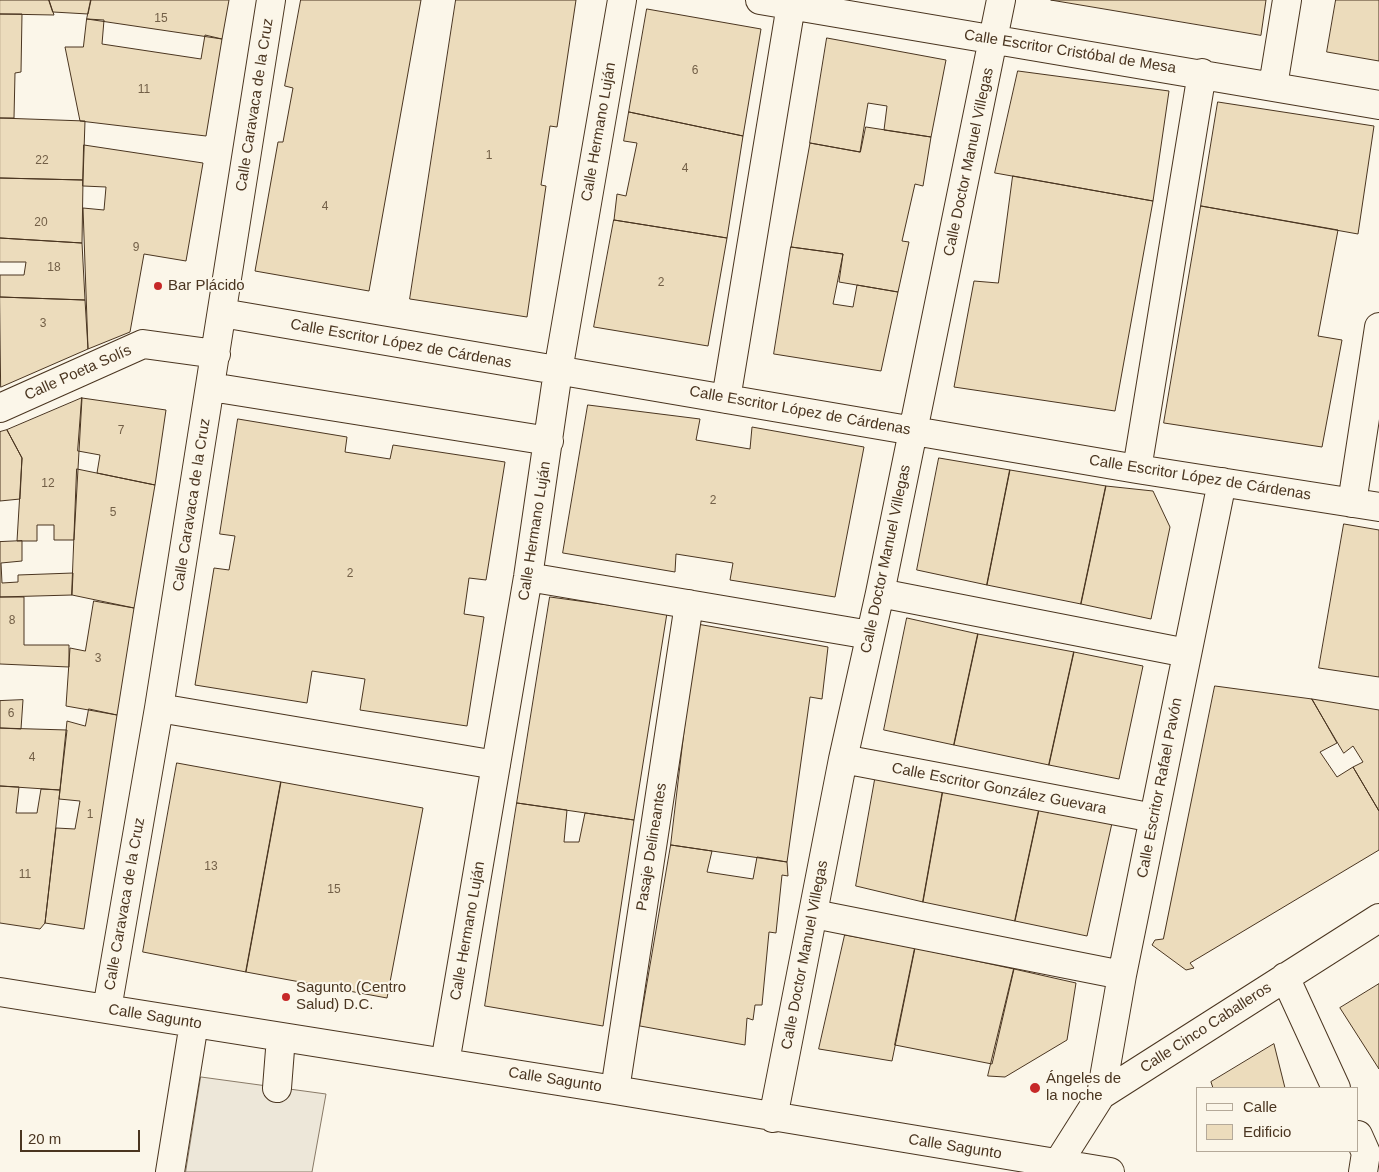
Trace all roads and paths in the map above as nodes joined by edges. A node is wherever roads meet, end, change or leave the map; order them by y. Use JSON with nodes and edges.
{"nodes":[{"id":1,"x":271,"y":0,"type":"edge"},
{"id":2,"x":622,"y":0,"type":"edge"},
{"id":3,"x":760,"y":0,"type":"edge"},
{"id":4,"x":1001,"y":0,"type":"edge"},
{"id":5,"x":1288,"y":0,"type":"edge"},
{"id":6,"x":791,"y":5,"type":"junction"},
{"id":7,"x":994,"y":40,"type":"junction"},
{"id":8,"x":1202,"y":73,"type":"junction"},
{"id":9,"x":1273,"y":86,"type":"junction"},
{"id":10,"x":1379,"y":105,"type":"edge"},
{"id":11,"x":222,"y":313,"type":"junction"},
{"id":12,"x":1379,"y":327,"type":"edge"},
{"id":13,"x":216,"y":354,"type":"junction"},
{"id":14,"x":558,"y":371,"type":"junction"},
{"id":15,"x":211,"y":387,"type":"junction"},
{"id":16,"x":726,"y":399,"type":"junction"},
{"id":17,"x":0,"y":408,"type":"edge"},
{"id":18,"x":913,"y":430,"type":"junction"},
{"id":19,"x":548,"y":441,"type":"junction"},
{"id":20,"x":1137,"y":468,"type":"junction"},
{"id":21,"x":1222,"y":482,"type":"junction"},
{"id":22,"x":1352,"y":502,"type":"junction"},
{"id":23,"x":1379,"y":507,"type":"edge"},
{"id":24,"x":528,"y":577,"type":"junction"},
{"id":25,"x":880,"y":593,"type":"junction"},
{"id":26,"x":689,"y":604,"type":"junction"},
{"id":27,"x":870,"y":635,"type":"junction"},
{"id":28,"x":1187,"y":653,"type":"junction"},
{"id":29,"x":159,"y":708,"type":"junction"},
{"id":30,"x":843,"y":759,"type":"junction"},
{"id":31,"x":496,"y":765,"type":"junction"},
{"id":32,"x":1154,"y":818,"type":"junction"},
{"id":33,"x":814,"y":914,"type":"junction"},
{"id":34,"x":1379,"y":918,"type":"edge"},
{"id":35,"x":1122,"y":975,"type":"junction"},
{"id":36,"x":1285,"y":977,"type":"junction"},
{"id":37,"x":0,"y":992,"type":"edge"},
{"id":38,"x":106,"y":1009,"type":"junction"},
{"id":39,"x":194,"y":1023,"type":"junction"},
{"id":40,"x":281,"y":1037,"type":"junction"},
{"id":41,"x":445,"y":1063,"type":"junction"},
{"id":42,"x":1336,"y":1087,"type":"edge"},
{"id":43,"x":277,"y":1088,"type":"dead end"},
{"id":44,"x":615,"y":1090,"type":"junction"},
{"id":45,"x":1101,"y":1095,"type":"junction"},
{"id":46,"x":773,"y":1118,"type":"junction"},
{"id":47,"x":1359,"y":1137,"type":"edge"},
{"id":48,"x":1058,"y":1164,"type":"junction"},
{"id":49,"x":170,"y":1172,"type":"edge"},
{"id":50,"x":1110,"y":1172,"type":"edge"},
{"id":51,"x":1363,"y":1172,"type":"edge"}],
"edges":[{"from":1,"to":11,"type":"street","name":"Calle Caravaca de la Cruz"},
{"from":2,"to":14,"type":"street","name":"Calle Hermano Luján"},
{"from":3,"to":6,"type":"street","name":"Calle Escritor Cristóbal de Mesa"},
{"from":4,"to":7,"type":"street","name":"Calle Doctor Manuel Villegas"},
{"from":5,"to":9,"type":"street"},
{"from":6,"to":7,"type":"street","name":"Calle Escritor Cristóbal de Mesa"},
{"from":6,"to":16,"type":"street"},
{"from":7,"to":8,"type":"street","name":"Calle Escritor Cristóbal de Mesa"},
{"from":7,"to":18,"type":"street","name":"Calle Doctor Manuel Villegas"},
{"from":8,"to":9,"type":"street","name":"Calle Escritor Cristóbal de Mesa"},
{"from":8,"to":20,"type":"street"},
{"from":9,"to":10,"type":"street","name":"Calle Escritor Cristóbal de Mesa"},
{"from":11,"to":13,"type":"street","name":"Calle Caravaca de la Cruz"},
{"from":11,"to":14,"type":"street","name":"Calle Escritor López de Cárdenas"},
{"from":12,"to":22,"type":"street"},
{"from":13,"to":15,"type":"street","name":"Calle Caravaca de la Cruz"},
{"from":13,"to":17,"type":"street","name":"Calle Poeta Solís"},
{"from":14,"to":16,"type":"street","name":"Calle Escritor López de Cárdenas"},
{"from":14,"to":19,"type":"street","name":"Calle Hermano Luján"},
{"from":15,"to":19,"type":"street"},
{"from":15,"to":29,"type":"street","name":"Calle Caravaca de la Cruz"},
{"from":16,"to":18,"type":"street","name":"Calle Escritor López de Cárdenas"},
{"from":18,"to":20,"type":"street","name":"Calle Escritor López de Cárdenas"},
{"from":18,"to":25,"type":"street","name":"Calle Doctor Manuel Villegas"},
{"from":19,"to":24,"type":"street","name":"Calle Hermano Luján"},
{"from":20,"to":21,"type":"street","name":"Calle Escritor López de Cárdenas"},
{"from":21,"to":22,"type":"street","name":"Calle Escritor López de Cárdenas"},
{"from":21,"to":28,"type":"street","name":"Calle Escritor Rafael Pavón"},
{"from":22,"to":23,"type":"street","name":"Calle Escritor López de Cárdenas"},
{"from":24,"to":26,"type":"street"},
{"from":24,"to":31,"type":"street","name":"Calle Hermano Luján"},
{"from":25,"to":27,"type":"street","name":"Calle Doctor Manuel Villegas"},
{"from":25,"to":28,"type":"street"},
{"from":26,"to":27,"type":"street"},
{"from":26,"to":44,"type":"street","name":"Pasaje Delineantes"},
{"from":27,"to":30,"type":"street","name":"Calle Doctor Manuel Villegas"},
{"from":28,"to":32,"type":"street","name":"Calle Escritor Rafael Pavón"},
{"from":29,"to":31,"type":"street"},
{"from":29,"to":38,"type":"street","name":"Calle Caravaca de la Cruz"},
{"from":30,"to":32,"type":"street","name":"Calle Escritor González Guevara"},
{"from":30,"to":33,"type":"street","name":"Calle Doctor Manuel Villegas"},
{"from":31,"to":41,"type":"street","name":"Calle Hermano Luján"},
{"from":32,"to":35,"type":"street","name":"Calle Escritor Rafael Pavón"},
{"from":33,"to":35,"type":"street"},
{"from":33,"to":46,"type":"street","name":"Calle Doctor Manuel Villegas"},
{"from":34,"to":36,"type":"street","name":"Calle Cinco Caballeros"},
{"from":35,"to":45,"type":"street","name":"Calle Escritor Rafael Pavón"},
{"from":36,"to":42,"type":"street"},
{"from":36,"to":45,"type":"street","name":"Calle Cinco Caballeros"},
{"from":37,"to":38,"type":"street","name":"Calle Sagunto"},
{"from":38,"to":39,"type":"street","name":"Calle Sagunto"},
{"from":39,"to":40,"type":"street","name":"Calle Sagunto"},
{"from":39,"to":49,"type":"street"},
{"from":40,"to":41,"type":"street","name":"Calle Sagunto"},
{"from":40,"to":43,"type":"street"},
{"from":41,"to":44,"type":"street","name":"Calle Sagunto"},
{"from":44,"to":46,"type":"street","name":"Calle Sagunto"},
{"from":45,"to":48,"type":"street","name":"Calle Cinco Caballeros"},
{"from":46,"to":48,"type":"street","name":"Calle Sagunto"},
{"from":47,"to":51,"type":"street"},
{"from":48,"to":50,"type":"street","name":"Calle Sagunto"}]}
